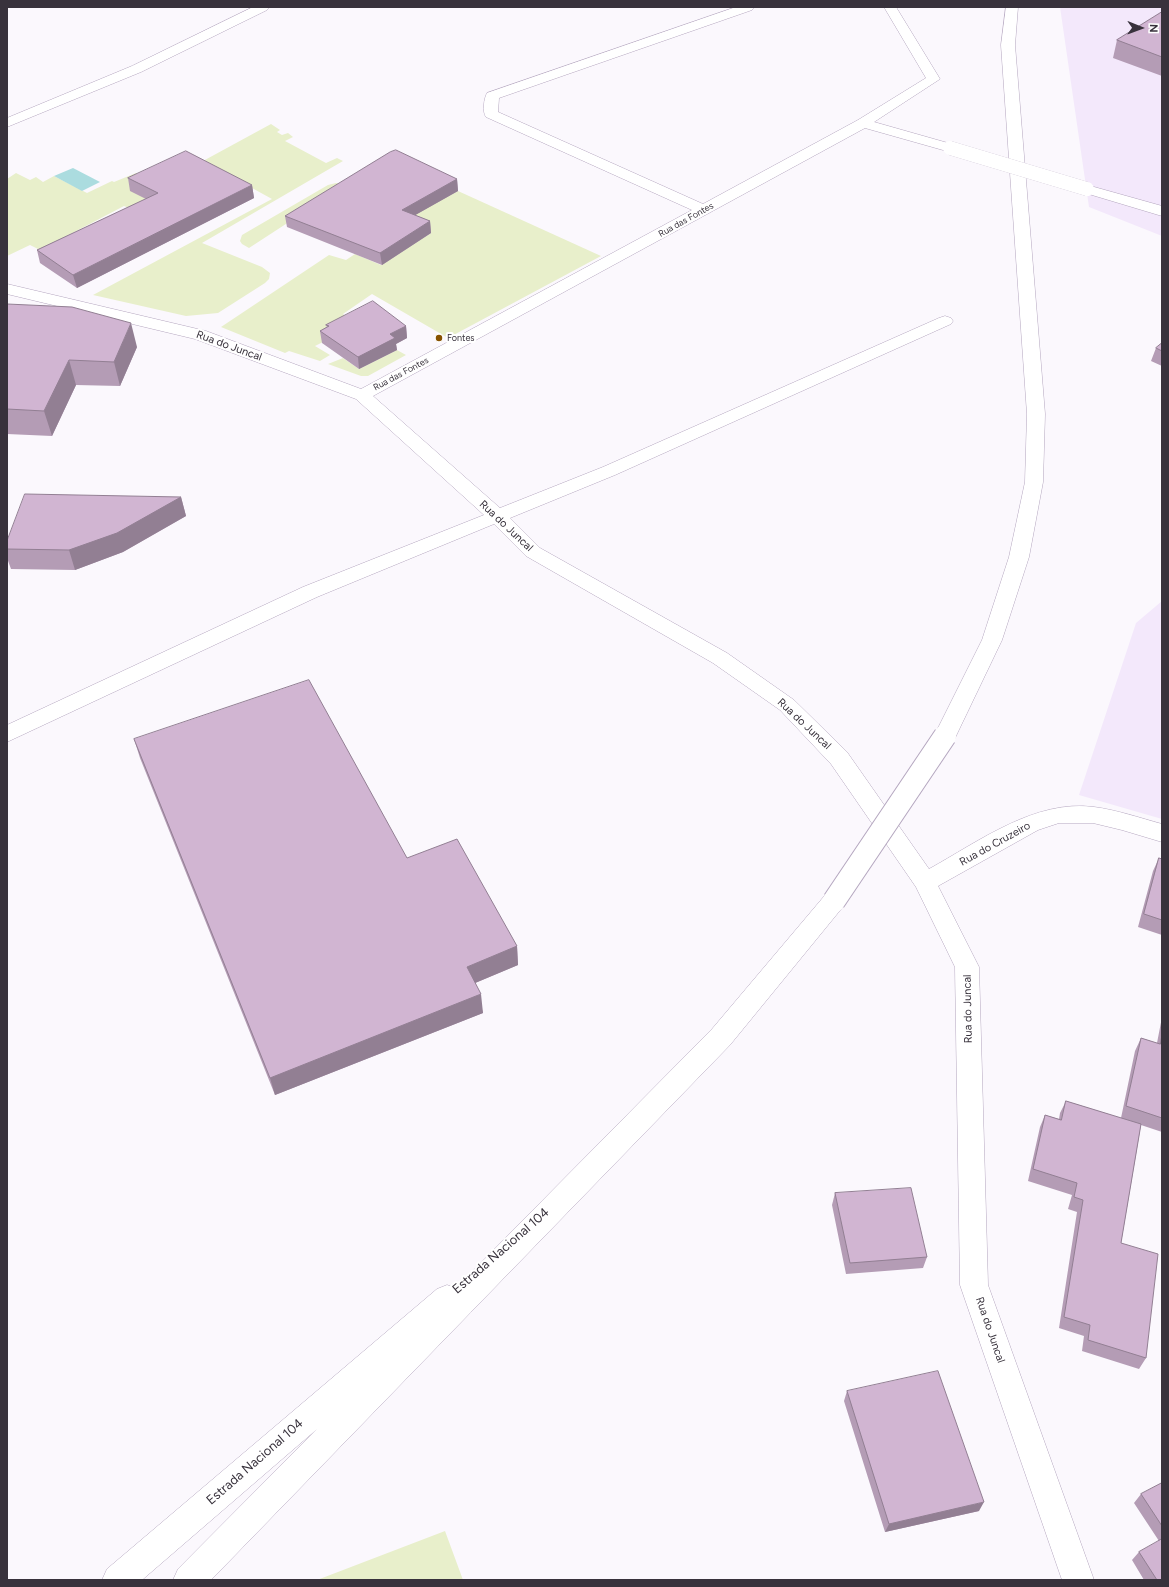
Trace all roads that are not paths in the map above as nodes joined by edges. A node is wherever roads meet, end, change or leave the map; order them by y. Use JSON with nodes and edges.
{"nodes":[{"id":1,"x":263,"y":7,"type":"edge"},
{"id":2,"x":748,"y":7,"type":"edge"},
{"id":3,"x":890,"y":7,"type":"edge"},
{"id":4,"x":1012,"y":7,"type":"edge"},
{"id":5,"x":7,"y":123,"type":"edge"},
{"id":6,"x":863,"y":123,"type":"junction"},
{"id":7,"x":704,"y":210,"type":"junction"},
{"id":8,"x":1162,"y":211,"type":"edge"},
{"id":9,"x":7,"y":289,"type":"edge"},
{"id":10,"x":945,"y":321,"type":"dead end"},
{"id":11,"x":362,"y":396,"type":"junction"},
{"id":12,"x":497,"y":516,"type":"junction"},
{"id":13,"x":7,"y":734,"type":"edge"},
{"id":14,"x":1162,"y":833,"type":"edge"},
{"id":15,"x":926,"y":882,"type":"junction"},
{"id":16,"x":557,"y":1203,"type":"junction"},
{"id":17,"x":118,"y":1580,"type":"edge"},
{"id":18,"x":190,"y":1580,"type":"edge"},
{"id":19,"x":1078,"y":1580,"type":"edge"}],
"edges":[{"from":1,"to":5,"type":"street"},
{"from":2,"to":7,"type":"street"},
{"from":3,"to":6,"type":"street","name":"Rua das Fontes"},
{"from":4,"to":16,"type":"street","bridge":true},
{"from":6,"to":7,"type":"street","name":"Rua das Fontes"},
{"from":6,"to":8,"type":"street","bridge":true},
{"from":7,"to":11,"type":"street","name":"Rua das Fontes"},
{"from":9,"to":11,"type":"street","name":"Rua do Juncal"},
{"from":10,"to":12,"type":"street"},
{"from":11,"to":12,"type":"street","name":"Rua do Juncal"},
{"from":12,"to":13,"type":"street"},
{"from":12,"to":15,"type":"street","name":"Rua do Juncal"},
{"from":14,"to":15,"type":"street","name":"Rua do Cruzeiro"},
{"from":15,"to":19,"type":"street","name":"Rua do Juncal"},
{"from":16,"to":17,"type":"street","name":"Estrada Nacional 104"},
{"from":16,"to":18,"type":"street","name":"Estrada Nacional 104"}]}
